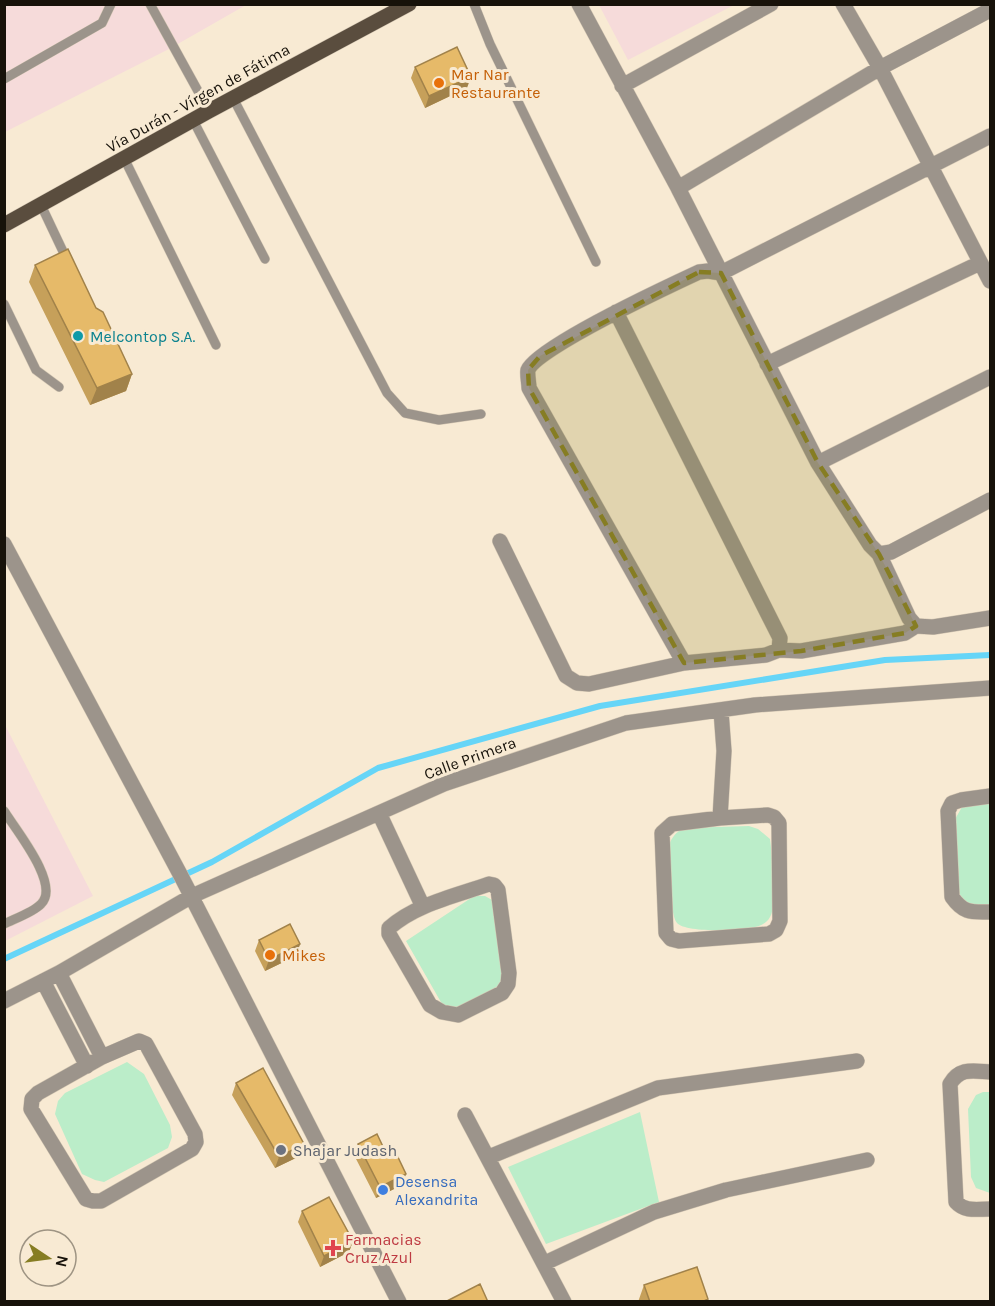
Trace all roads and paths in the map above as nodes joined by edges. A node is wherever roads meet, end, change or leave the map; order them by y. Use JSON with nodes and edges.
{"nodes":[{"id":1,"x":111,"y":4,"type":"edge"},
{"id":2,"x":150,"y":4,"type":"edge"},
{"id":3,"x":409,"y":4,"type":"edge"},
{"id":4,"x":474,"y":4,"type":"edge"},
{"id":5,"x":579,"y":4,"type":"edge"},
{"id":6,"x":771,"y":4,"type":"edge"},
{"id":7,"x":843,"y":4,"type":"edge"},
{"id":8,"x":990,"y":10,"type":"edge"},
{"id":9,"x":880,"y":68,"type":"junction"},
{"id":10,"x":4,"y":79,"type":"edge"},
{"id":11,"x":622,"y":86,"type":"junction"},
{"id":12,"x":232,"y":98,"type":"junction"},
{"id":13,"x":209,"y":111,"type":"junction"},
{"id":14,"x":193,"y":120,"type":"junction"},
{"id":15,"x":990,"y":136,"type":"edge"},
{"id":16,"x":124,"y":158,"type":"junction"},
{"id":17,"x":931,"y":168,"type":"junction"},
{"id":18,"x":678,"y":188,"type":"junction"},
{"id":19,"x":41,"y":205,"type":"junction"},
{"id":20,"x":4,"y":225,"type":"edge"},
{"id":21,"x":265,"y":259,"type":"dead end"},
{"id":22,"x":596,"y":262,"type":"dead end"},
{"id":23,"x":980,"y":263,"type":"junction"},
{"id":24,"x":73,"y":273,"type":"edge"},
{"id":25,"x":721,"y":273,"type":"junction"},
{"id":26,"x":990,"y":281,"type":"edge"},
{"id":27,"x":4,"y":304,"type":"edge"},
{"id":28,"x":615,"y":312,"type":"junction"},
{"id":29,"x":216,"y":345,"type":"dead end"},
{"id":30,"x":767,"y":364,"type":"junction"},
{"id":31,"x":990,"y":376,"type":"edge"},
{"id":32,"x":59,"y":387,"type":"dead end"},
{"id":33,"x":481,"y":414,"type":"dead end"},
{"id":34,"x":819,"y":463,"type":"junction"},
{"id":35,"x":990,"y":500,"type":"edge"},
{"id":36,"x":500,"y":541,"type":"dead end"},
{"id":37,"x":4,"y":544,"type":"edge"},
{"id":38,"x":879,"y":554,"type":"junction"},
{"id":39,"x":990,"y":618,"type":"edge"},
{"id":40,"x":916,"y":626,"type":"junction"},
{"id":41,"x":778,"y":650,"type":"junction"},
{"id":42,"x":684,"y":663,"type":"junction"},
{"id":43,"x":990,"y":688,"type":"edge"},
{"id":44,"x":721,"y":711,"type":"junction"},
{"id":45,"x":990,"y":796,"type":"edge"},
{"id":46,"x":4,"y":811,"type":"edge"},
{"id":47,"x":379,"y":813,"type":"junction"},
{"id":48,"x":720,"y":818,"type":"junction"},
{"id":49,"x":192,"y":896,"type":"junction"},
{"id":50,"x":423,"y":907,"type":"junction"},
{"id":51,"x":990,"y":912,"type":"edge"},
{"id":52,"x":4,"y":924,"type":"edge"},
{"id":53,"x":59,"y":973,"type":"junction"},
{"id":54,"x":43,"y":981,"type":"junction"},
{"id":55,"x":4,"y":1001,"type":"edge"},
{"id":56,"x":102,"y":1057,"type":"junction"},
{"id":57,"x":857,"y":1061,"type":"dead end"},
{"id":58,"x":87,"y":1066,"type":"junction"},
{"id":59,"x":990,"y":1072,"type":"edge"},
{"id":60,"x":465,"y":1115,"type":"dead end"},
{"id":61,"x":489,"y":1157,"type":"junction"},
{"id":62,"x":867,"y":1160,"type":"dead end"},
{"id":63,"x":990,"y":1209,"type":"edge"},
{"id":64,"x":545,"y":1263,"type":"junction"},
{"id":65,"x":399,"y":1302,"type":"edge"},
{"id":66,"x":564,"y":1302,"type":"edge"}],
"edges":[{"from":1,"to":10,"type":"lane"},
{"from":2,"to":13,"type":"lane"},
{"from":3,"to":12,"type":"main road","name":"Vía Durán - Vírgen de Fátima"},
{"from":4,"to":22,"type":"lane"},
{"from":5,"to":11,"type":"street"},
{"from":6,"to":11,"type":"street"},
{"from":7,"to":9,"type":"street"},
{"from":8,"to":9,"type":"street"},
{"from":9,"to":17,"type":"street"},
{"from":9,"to":18,"type":"street"},
{"from":11,"to":18,"type":"street"},
{"from":12,"to":13,"type":"main road","name":"Vía Durán - Vírgen de Fátima"},
{"from":12,"to":33,"type":"lane"},
{"from":13,"to":14,"type":"main road","name":"Vía Durán - Vírgen de Fátima"},
{"from":14,"to":16,"type":"main road","name":"Vía Durán - Vírgen de Fátima"},
{"from":14,"to":21,"type":"lane"},
{"from":15,"to":17,"type":"street"},
{"from":16,"to":19,"type":"main road","name":"Vía Durán - Vírgen de Fátima"},
{"from":16,"to":29,"type":"lane"},
{"from":17,"to":23,"type":"street"},
{"from":17,"to":25,"type":"street"},
{"from":18,"to":25,"type":"street"},
{"from":19,"to":20,"type":"main road","name":"Vía Durán - Vírgen de Fátima"},
{"from":19,"to":24,"type":"lane"},
{"from":23,"to":26,"type":"street"},
{"from":23,"to":30,"type":"street"},
{"from":25,"to":28,"type":"street"},
{"from":25,"to":30,"type":"street"},
{"from":27,"to":32,"type":"lane"},
{"from":28,"to":41,"type":"street"},
{"from":28,"to":42,"type":"street"},
{"from":30,"to":34,"type":"street"},
{"from":31,"to":34,"type":"street"},
{"from":34,"to":38,"type":"street"},
{"from":35,"to":38,"type":"street"},
{"from":36,"to":42,"type":"street"},
{"from":37,"to":49,"type":"street"},
{"from":38,"to":40,"type":"street"},
{"from":39,"to":40,"type":"street"},
{"from":40,"to":41,"type":"street"},
{"from":41,"to":42,"type":"street"},
{"from":43,"to":44,"type":"street","name":"Calle Primera"},
{"from":44,"to":47,"type":"street","name":"Calle Primera"},
{"from":44,"to":48,"type":"street"},
{"from":45,"to":51,"type":"street"},
{"from":46,"to":52,"type":"lane"},
{"from":47,"to":49,"type":"street","name":"Calle Primera"},
{"from":47,"to":50,"type":"street"},
{"from":48,"to":48,"type":"street"},
{"from":49,"to":53,"type":"street","name":"Calle Primera"},
{"from":49,"to":65,"type":"street"},
{"from":50,"to":50,"type":"street"},
{"from":53,"to":54,"type":"street","name":"Calle Primera"},
{"from":53,"to":56,"type":"street"},
{"from":54,"to":55,"type":"street","name":"Calle Primera"},
{"from":54,"to":58,"type":"street"},
{"from":56,"to":58,"type":"street"},
{"from":56,"to":58,"type":"street"},
{"from":57,"to":61,"type":"street"},
{"from":59,"to":63,"type":"street"},
{"from":60,"to":61,"type":"street"},
{"from":61,"to":64,"type":"street"},
{"from":62,"to":64,"type":"street"},
{"from":64,"to":66,"type":"street"}]}
